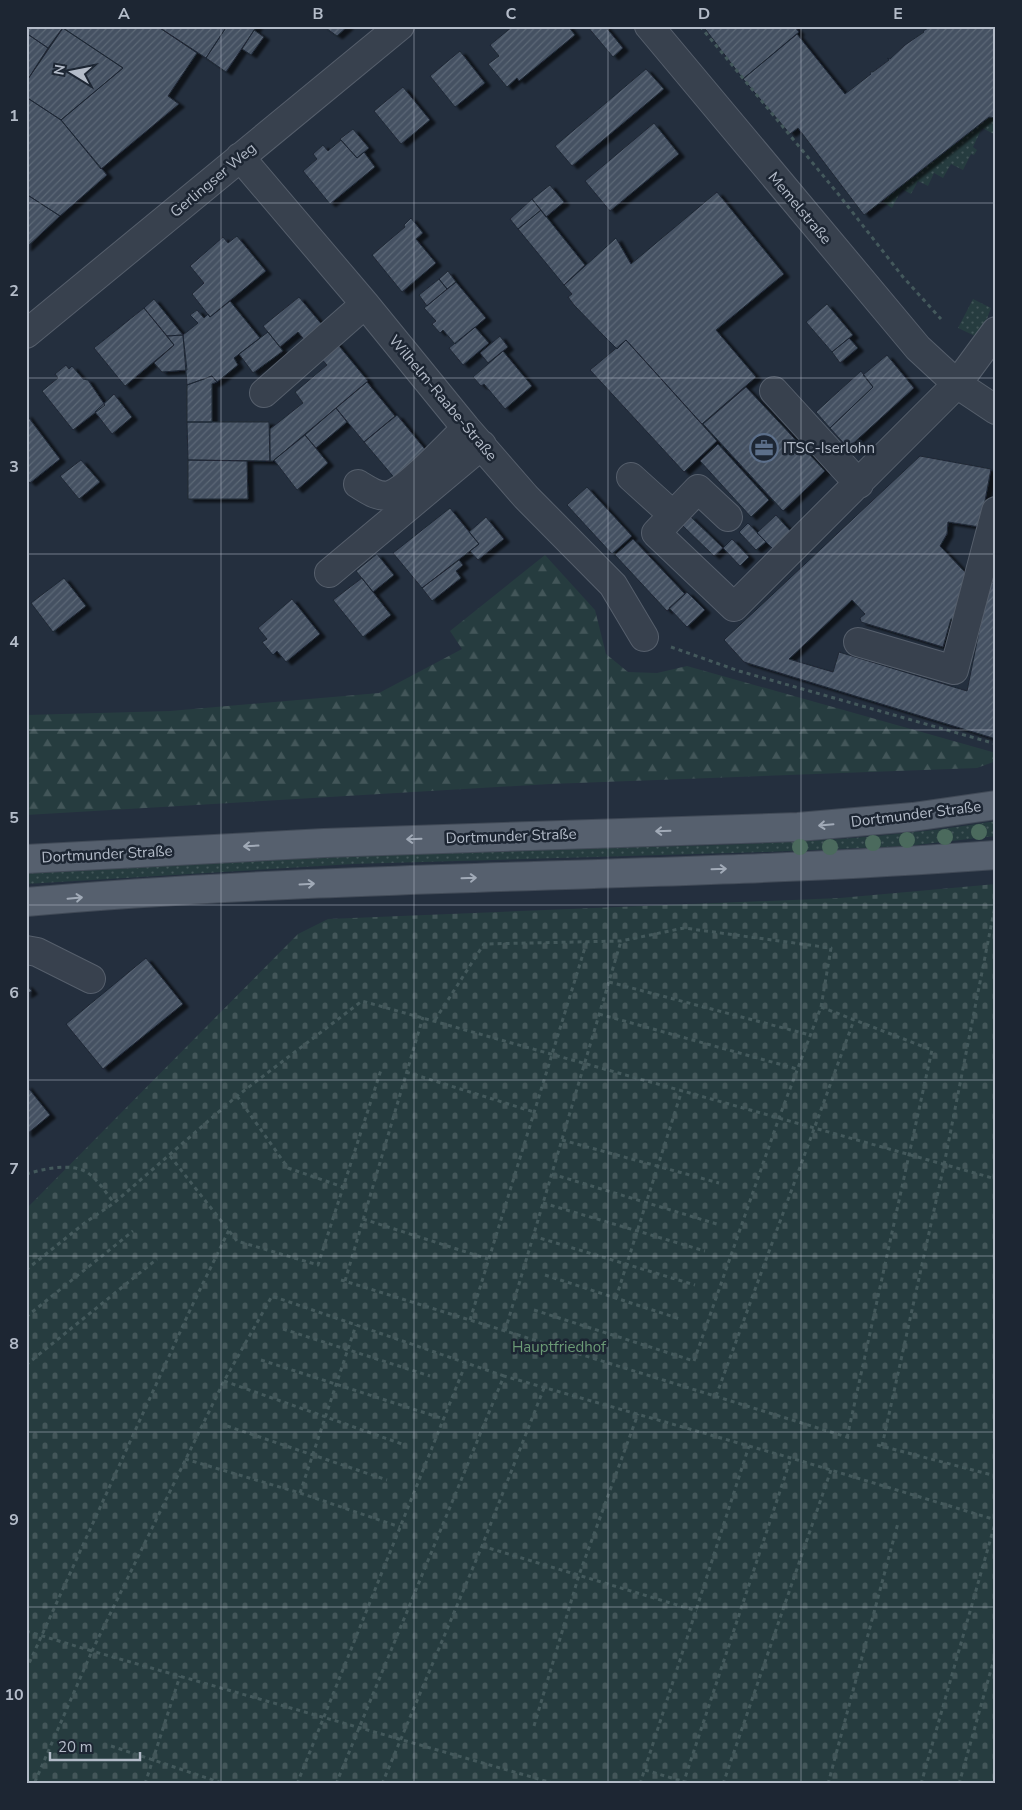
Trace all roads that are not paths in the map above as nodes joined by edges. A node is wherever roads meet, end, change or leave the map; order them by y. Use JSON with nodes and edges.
{"nodes":[{"id":1,"x":400,"y":26,"type":"edge"},
{"id":2,"x":648,"y":26,"type":"edge"},
{"id":3,"x":240,"y":157,"type":"junction"},
{"id":4,"x":365,"y":304,"type":"junction"},
{"id":5,"x":996,"y":331,"type":"edge"},
{"id":6,"x":26,"y":334,"type":"edge"},
{"id":7,"x":957,"y":384,"type":"junction"},
{"id":8,"x":774,"y":392,"type":"dead end"},
{"id":9,"x":264,"y":393,"type":"dead end"},
{"id":10,"x":996,"y":410,"type":"edge"},
{"id":11,"x":474,"y":437,"type":"junction"},
{"id":12,"x":631,"y":477,"type":"dead end"},
{"id":13,"x":358,"y":484,"type":"dead end"},
{"id":14,"x":859,"y":484,"type":"junction"},
{"id":15,"x":996,"y":511,"type":"edge"},
{"id":16,"x":673,"y":515,"type":"junction"},
{"id":17,"x":728,"y":517,"type":"dead end"},
{"id":18,"x":330,"y":573,"type":"dead end"},
{"id":19,"x":644,"y":637,"type":"road end"},
{"id":20,"x":858,"y":642,"type":"dead end"},
{"id":21,"x":996,"y":805,"type":"edge"},
{"id":22,"x":996,"y":855,"type":"edge"},
{"id":23,"x":26,"y":859,"type":"edge"},
{"id":24,"x":26,"y":902,"type":"edge"},
{"id":25,"x":26,"y":950,"type":"edge"},
{"id":26,"x":91,"y":979,"type":"dead end"}],
"edges":[{"from":1,"to":3,"type":"street","name":"Gerlingser Weg"},
{"from":2,"to":7,"type":"street","name":"Memelstraße"},
{"from":3,"to":4,"type":"street","name":"Wilhelm-Raabe-Straße"},
{"from":3,"to":6,"type":"street","name":"Gerlingser Weg"},
{"from":4,"to":9,"type":"street"},
{"from":4,"to":11,"type":"street","name":"Wilhelm-Raabe-Straße"},
{"from":5,"to":7,"type":"street"},
{"from":7,"to":10,"type":"street","name":"Memelstraße"},
{"from":7,"to":14,"type":"street"},
{"from":8,"to":14,"type":"street"},
{"from":11,"to":13,"type":"street"},
{"from":11,"to":18,"type":"street"},
{"from":11,"to":19,"type":"street","name":"Wilhelm-Raabe-Straße"},
{"from":12,"to":16,"type":"street"},
{"from":14,"to":16,"type":"street"},
{"from":15,"to":20,"type":"street"},
{"from":16,"to":17,"type":"street"},
{"from":21,"to":23,"type":"main road","name":"Dortmunder Straße","one_way":true},
{"from":24,"to":22,"type":"main road","one_way":true},
{"from":25,"to":26,"type":"street"}]}
